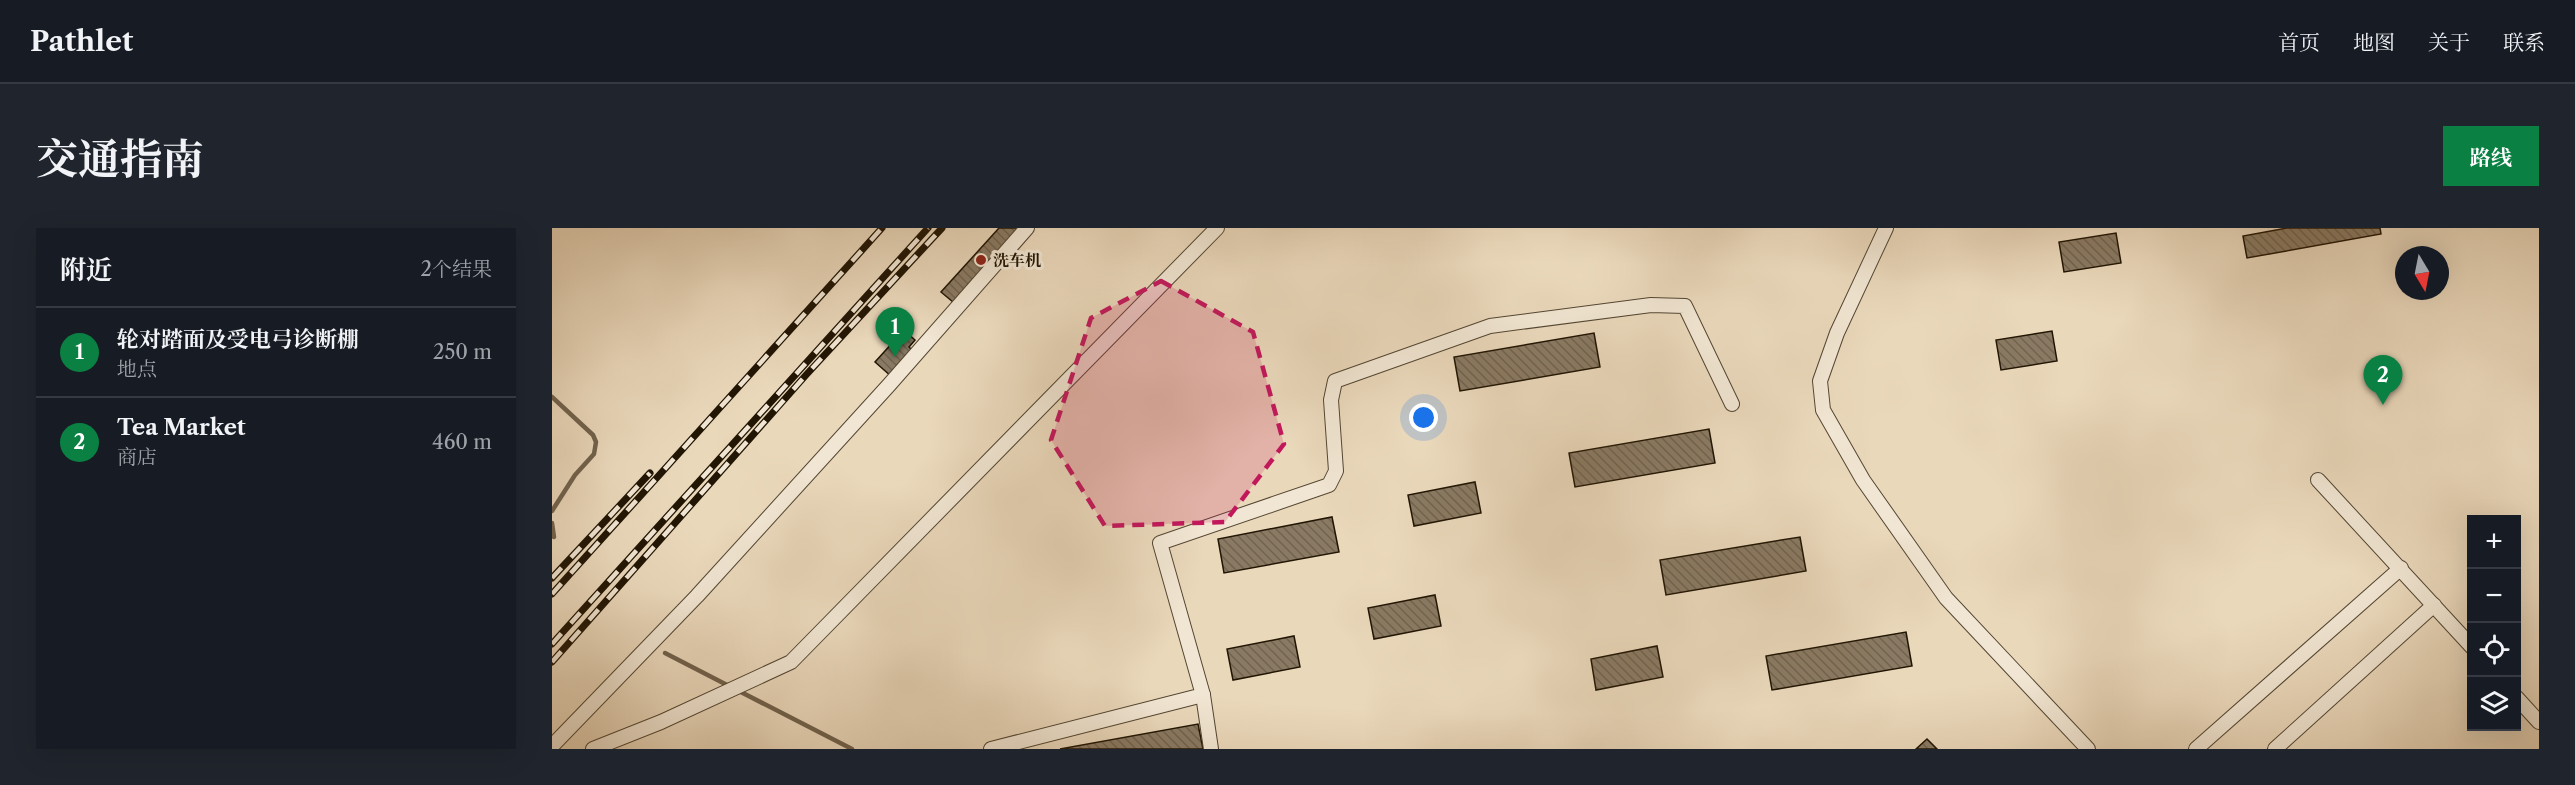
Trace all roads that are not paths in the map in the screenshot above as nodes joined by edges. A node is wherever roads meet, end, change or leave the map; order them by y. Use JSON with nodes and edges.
{"nodes":[{"id":1,"x":1027,"y":228,"type":"edge"},
{"id":2,"x":1217,"y":228,"type":"edge"},
{"id":3,"x":1886,"y":228,"type":"edge"},
{"id":4,"x":1732,"y":404,"type":"dead end"},
{"id":5,"x":2318,"y":480,"type":"dead end"},
{"id":6,"x":2400,"y":568,"type":"junction"},
{"id":7,"x":2434,"y":605,"type":"junction"},
{"id":8,"x":2467,"y":641,"type":"edge"},
{"id":9,"x":1203,"y":695,"type":"junction"},
{"id":10,"x":2521,"y":702,"type":"edge"},
{"id":11,"x":2539,"y":722,"type":"edge"},
{"id":12,"x":552,"y":746,"type":"edge"},
{"id":13,"x":593,"y":749,"type":"edge"},
{"id":14,"x":991,"y":749,"type":"edge"},
{"id":15,"x":1211,"y":749,"type":"edge"},
{"id":16,"x":2088,"y":749,"type":"edge"},
{"id":17,"x":2196,"y":749,"type":"edge"},
{"id":18,"x":2275,"y":749,"type":"edge"}],
"edges":[{"from":1,"to":12,"type":"street"},
{"from":2,"to":13,"type":"street"},
{"from":3,"to":16,"type":"street"},
{"from":4,"to":9,"type":"street"},
{"from":5,"to":6,"type":"street"},
{"from":6,"to":7,"type":"street"},
{"from":6,"to":17,"type":"street"},
{"from":7,"to":8,"type":"street"},
{"from":7,"to":18,"type":"street"},
{"from":9,"to":14,"type":"street"},
{"from":9,"to":15,"type":"street"},
{"from":10,"to":11,"type":"street"}]}
